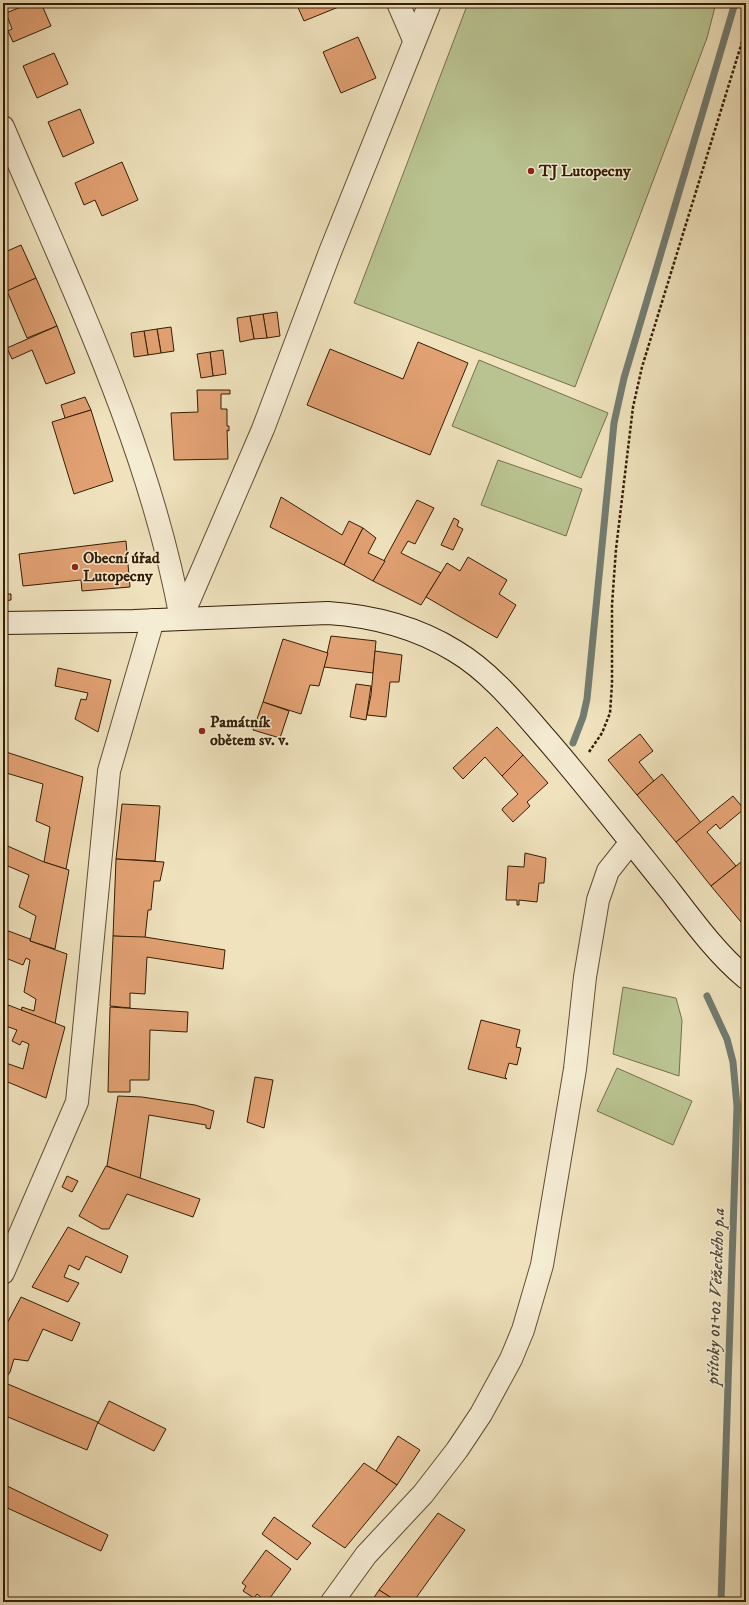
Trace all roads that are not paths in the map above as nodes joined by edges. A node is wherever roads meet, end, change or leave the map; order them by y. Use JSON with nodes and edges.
{"nodes":[{"id":1,"x":398,"y":3,"type":"edge"},
{"id":2,"x":430,"y":3,"type":"edge"},
{"id":3,"x":414,"y":40,"type":"junction"},
{"id":4,"x":3,"y":127,"type":"edge"},
{"id":5,"x":181,"y":619,"type":"junction"},
{"id":6,"x":153,"y":620,"type":"junction"},
{"id":7,"x":3,"y":623,"type":"edge"},
{"id":8,"x":631,"y":842,"type":"junction"},
{"id":9,"x":746,"y":978,"type":"edge"},
{"id":10,"x":3,"y":1273,"type":"edge"},
{"id":11,"x":332,"y":1602,"type":"edge"}],
"edges":[{"from":1,"to":3,"type":"street"},
{"from":2,"to":3,"type":"street"},
{"from":3,"to":5,"type":"street"},
{"from":4,"to":5,"type":"street"},
{"from":5,"to":6,"type":"street"},
{"from":5,"to":8,"type":"street"},
{"from":6,"to":7,"type":"street"},
{"from":6,"to":10,"type":"street"},
{"from":8,"to":9,"type":"street"},
{"from":8,"to":11,"type":"street"}]}
